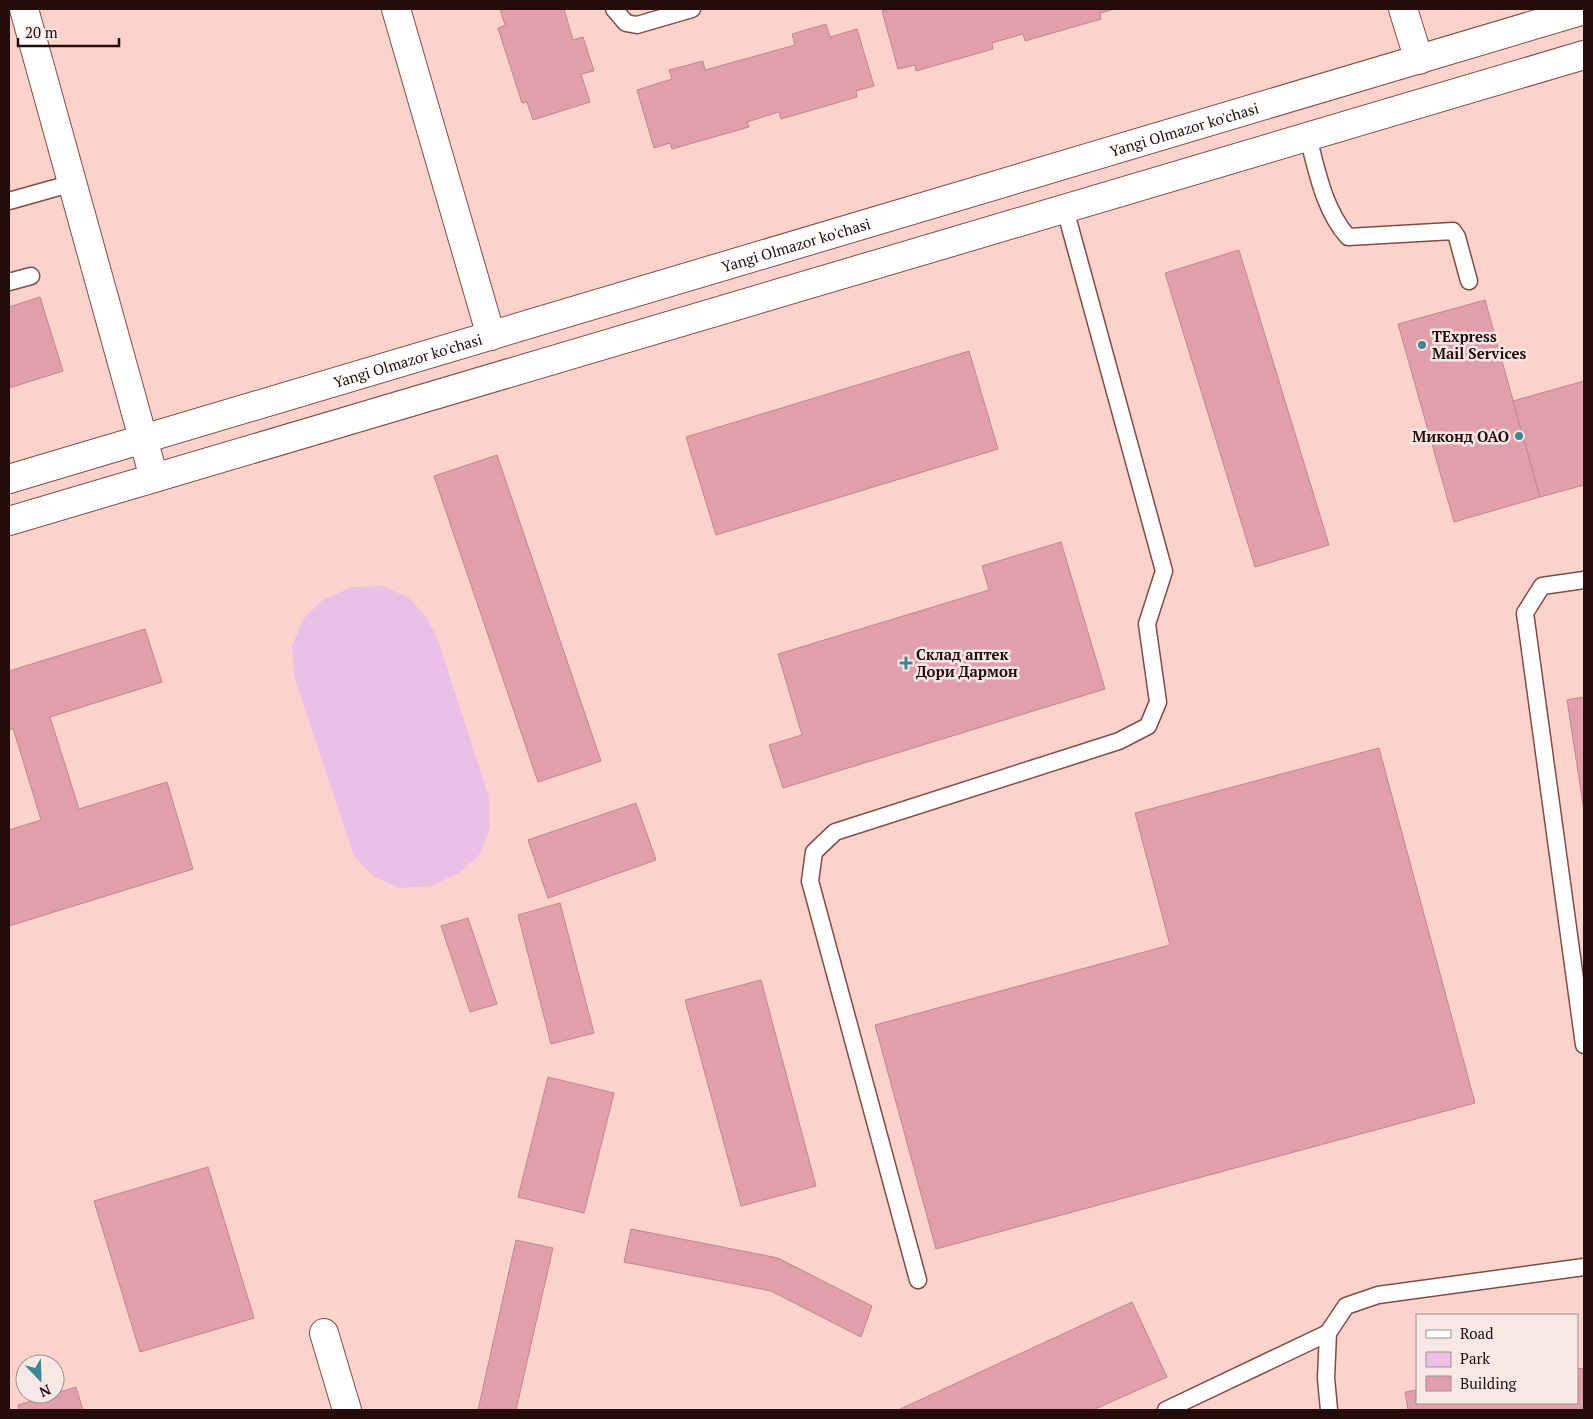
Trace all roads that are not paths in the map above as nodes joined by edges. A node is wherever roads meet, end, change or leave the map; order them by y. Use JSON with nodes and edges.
{"nodes":[{"id":1,"x":24,"y":9,"type":"edge"},
{"id":2,"x":396,"y":9,"type":"edge"},
{"id":3,"x":614,"y":9,"type":"edge"},
{"id":4,"x":692,"y":9,"type":"edge"},
{"id":5,"x":1403,"y":9,"type":"edge"},
{"id":6,"x":1584,"y":10,"type":"edge"},
{"id":7,"x":1584,"y":55,"type":"edge"},
{"id":8,"x":1420,"y":60,"type":"junction"},
{"id":9,"x":1308,"y":137,"type":"junction"},
{"id":10,"x":73,"y":182,"type":"junction"},
{"id":11,"x":9,"y":201,"type":"edge"},
{"id":12,"x":1065,"y":209,"type":"junction"},
{"id":13,"x":31,"y":276,"type":"dead end"},
{"id":14,"x":1469,"y":281,"type":"dead end"},
{"id":15,"x":9,"y":282,"type":"edge"},
{"id":16,"x":492,"y":336,"type":"junction"},
{"id":17,"x":144,"y":439,"type":"junction"},
{"id":18,"x":154,"y":478,"type":"junction"},
{"id":19,"x":9,"y":479,"type":"edge"},
{"id":20,"x":9,"y":521,"type":"edge"},
{"id":21,"x":1584,"y":580,"type":"edge"},
{"id":22,"x":1584,"y":1045,"type":"edge"},
{"id":23,"x":1584,"y":1267,"type":"edge"},
{"id":24,"x":918,"y":1280,"type":"dead end"},
{"id":25,"x":1328,"y":1332,"type":"junction"},
{"id":26,"x":324,"y":1333,"type":"dead end"},
{"id":27,"x":347,"y":1410,"type":"edge"},
{"id":28,"x":1166,"y":1410,"type":"edge"},
{"id":29,"x":1329,"y":1410,"type":"edge"}],
"edges":[{"from":1,"to":10,"type":"main road"},
{"from":2,"to":16,"type":"main road"},
{"from":3,"to":4,"type":"lane"},
{"from":5,"to":8,"type":"main road"},
{"from":6,"to":8,"type":"main road","name":"Yangi Olmazor ko'chasi"},
{"from":7,"to":9,"type":"main road"},
{"from":8,"to":16,"type":"main road","name":"Yangi Olmazor ko'chasi"},
{"from":9,"to":12,"type":"main road"},
{"from":9,"to":14,"type":"lane"},
{"from":10,"to":11,"type":"lane"},
{"from":10,"to":17,"type":"main road"},
{"from":12,"to":18,"type":"main road"},
{"from":12,"to":24,"type":"lane"},
{"from":13,"to":15,"type":"lane"},
{"from":16,"to":17,"type":"main road","name":"Yangi Olmazor ko'chasi"},
{"from":17,"to":18,"type":"main road"},
{"from":17,"to":19,"type":"main road","name":"Yangi Olmazor ko'chasi"},
{"from":18,"to":20,"type":"main road"},
{"from":21,"to":22,"type":"lane"},
{"from":23,"to":25,"type":"lane"},
{"from":25,"to":28,"type":"lane"},
{"from":25,"to":29,"type":"lane"},
{"from":26,"to":27,"type":"main road"}]}
